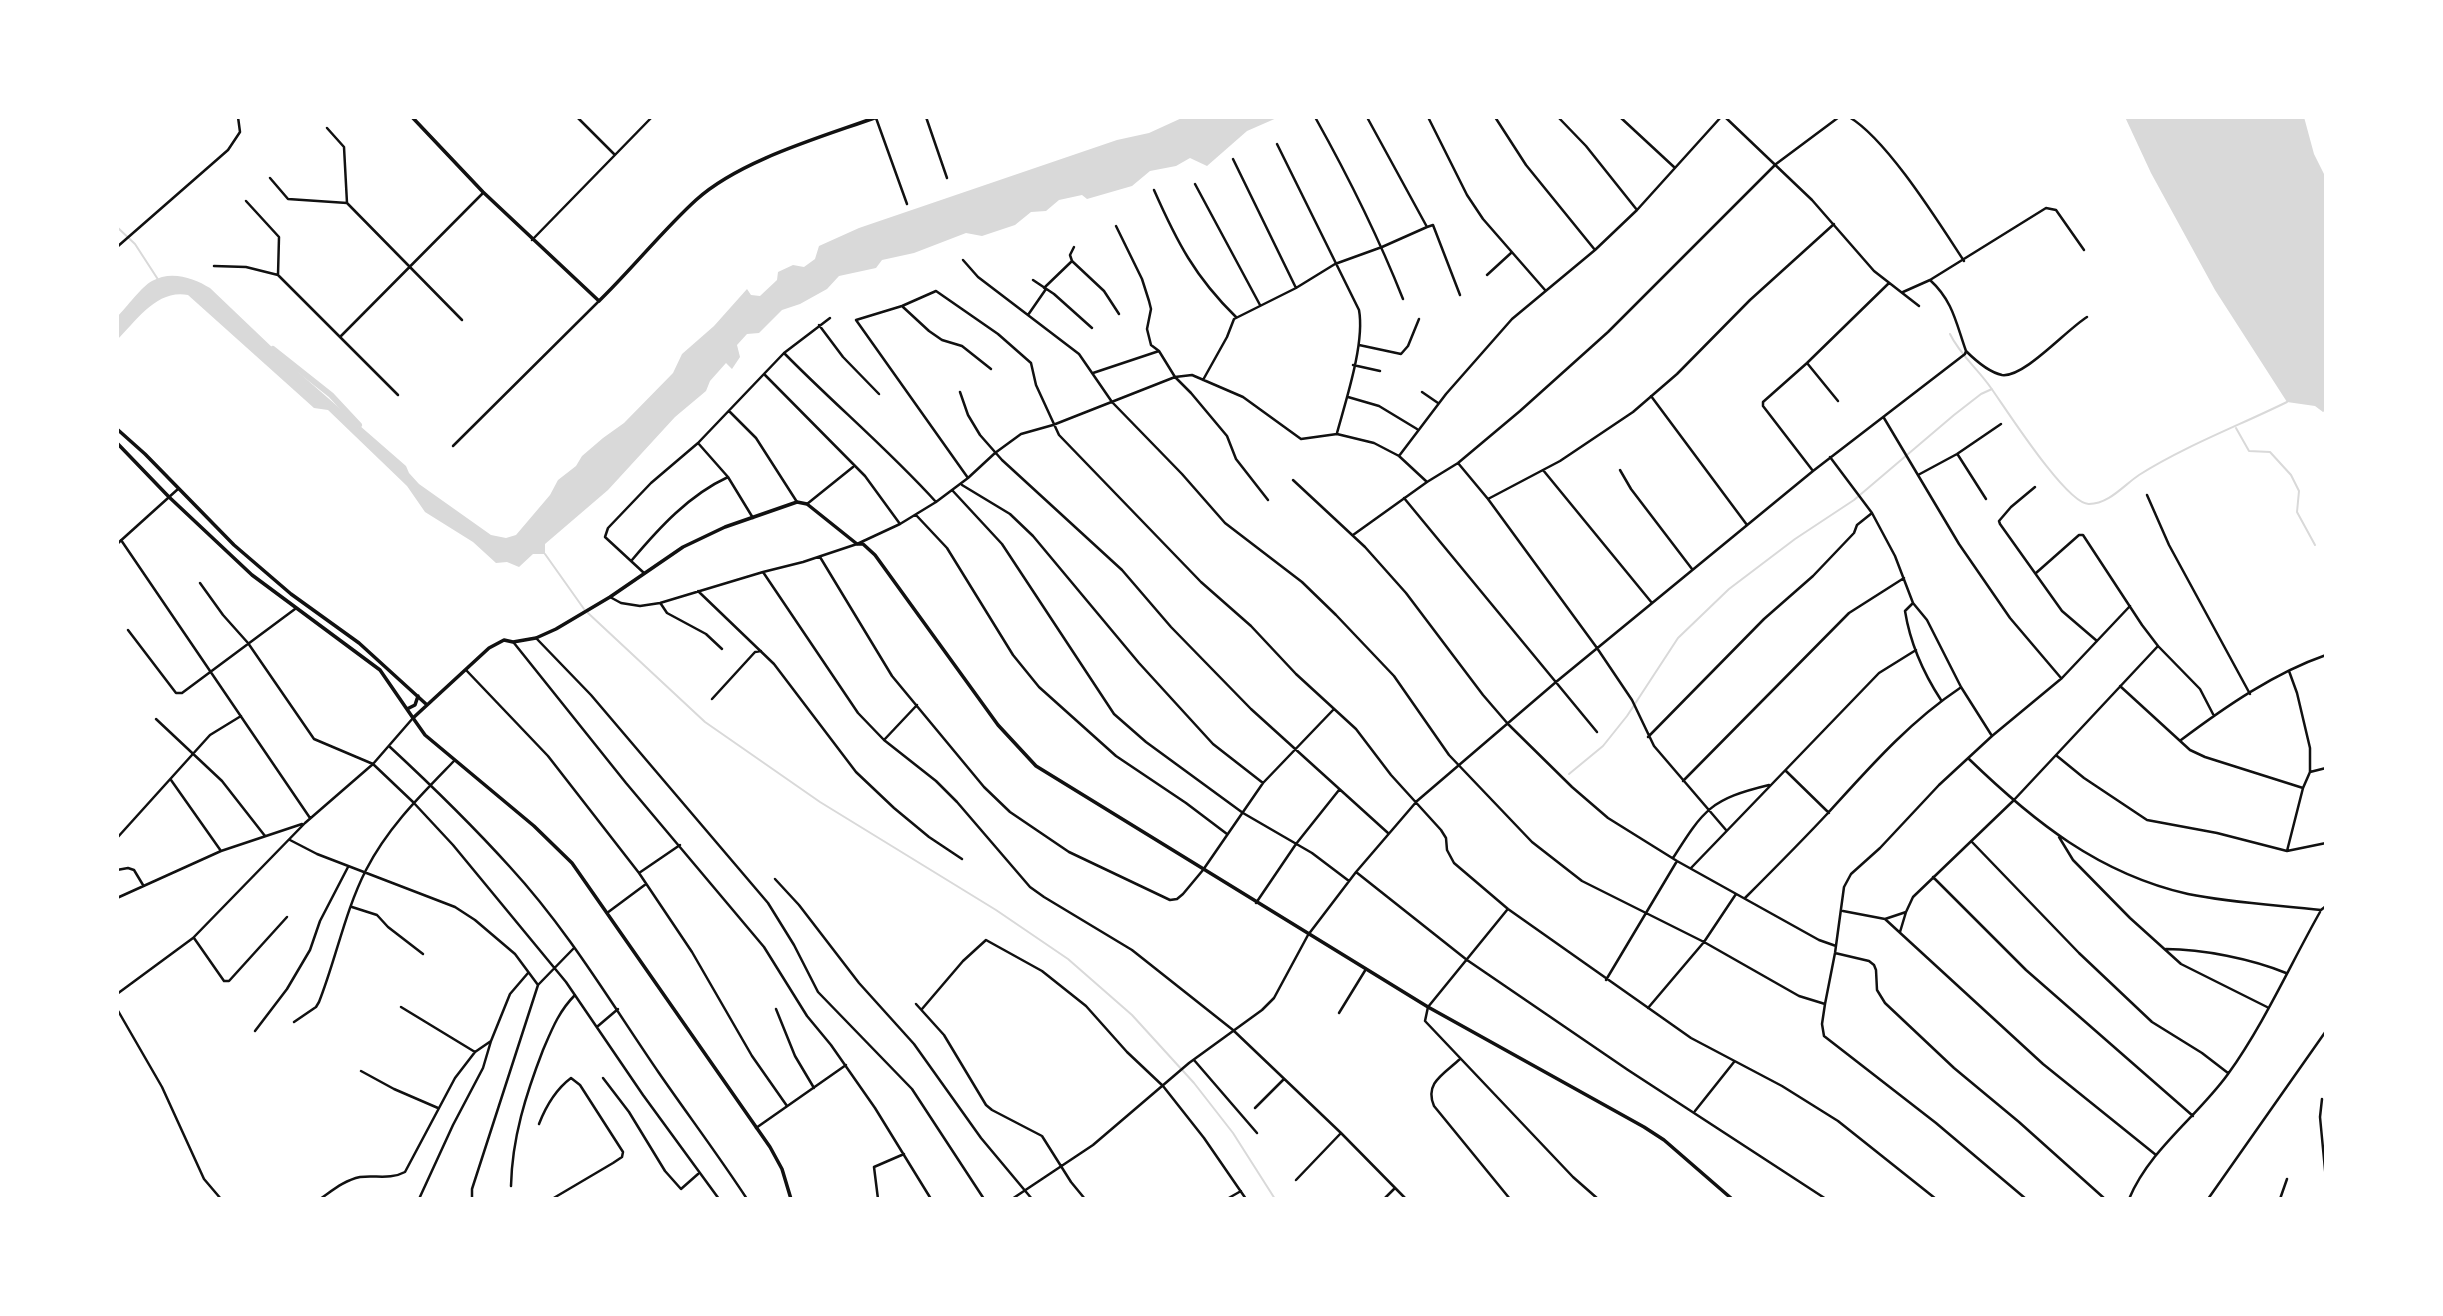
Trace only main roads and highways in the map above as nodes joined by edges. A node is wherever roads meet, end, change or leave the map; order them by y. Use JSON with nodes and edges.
{"nodes":[{"id":1,"x":876,"y":118,"type":"edge"},
{"id":2,"x":415,"y":119,"type":"edge"},
{"id":3,"x":117,"y":429,"type":"edge"},
{"id":4,"x":117,"y":443,"type":"edge"},
{"id":5,"x":291,"y":594,"type":"junction"},
{"id":6,"x":284,"y":601,"type":"junction"},
{"id":7,"x":418,"y":696,"type":"junction"},
{"id":8,"x":426,"y":704,"type":"junction"},
{"id":9,"x":407,"y":709,"type":"junction"},
{"id":10,"x":415,"y":720,"type":"junction"},
{"id":11,"x":791,"y":1199,"type":"edge"},
{"id":12,"x":1732,"y":1199,"type":"edge"}],
"edges":[{"from":1,"to":2,"type":"main road"},
{"from":3,"to":5,"type":"main road"},
{"from":4,"to":6,"type":"main road"},
{"from":5,"to":6,"type":"main road"},
{"from":5,"to":7,"type":"main road"},
{"from":6,"to":9,"type":"main road"},
{"from":7,"to":8,"type":"main road"},
{"from":7,"to":9,"type":"main road"},
{"from":8,"to":10,"type":"main road"},
{"from":8,"to":12,"type":"main road"},
{"from":9,"to":10,"type":"main road"},
{"from":10,"to":11,"type":"main road"}]}
